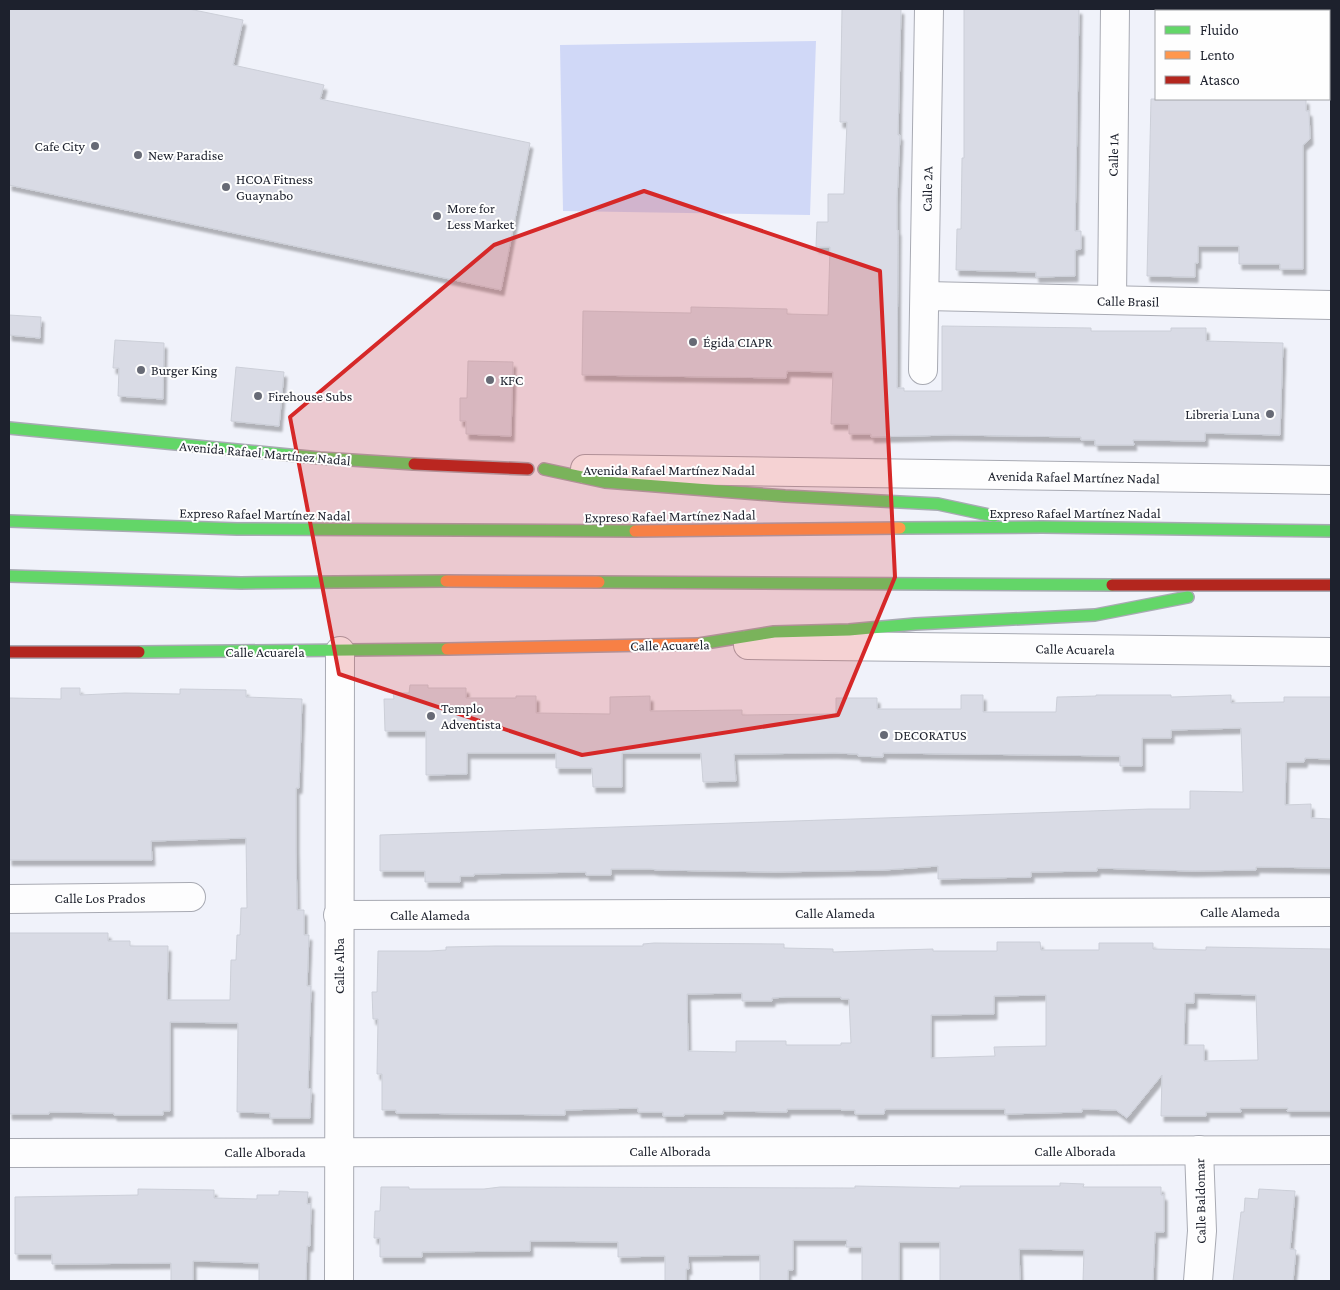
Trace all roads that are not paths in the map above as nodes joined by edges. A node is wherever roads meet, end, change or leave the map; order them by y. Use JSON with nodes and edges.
{"nodes":[{"id":1,"x":929,"y":9,"type":"edge"},
{"id":2,"x":1115,"y":9,"type":"edge"},
{"id":3,"x":925,"y":296,"type":"junction"},
{"id":4,"x":1112,"y":300,"type":"junction"},
{"id":5,"x":1331,"y":305,"type":"edge"},
{"id":6,"x":923,"y":370,"type":"dead end"},
{"id":7,"x":9,"y":428,"type":"edge"},
{"id":8,"x":536,"y":469,"type":"junction"},
{"id":9,"x":1331,"y":480,"type":"edge"},
{"id":10,"x":9,"y":521,"type":"edge"},
{"id":11,"x":1042,"y":526,"type":"junction"},
{"id":12,"x":1331,"y":531,"type":"edge"},
{"id":13,"x":9,"y":576,"type":"edge"},
{"id":14,"x":1256,"y":584,"type":"junction"},
{"id":15,"x":1331,"y":585,"type":"edge"},
{"id":16,"x":699,"y":644,"type":"junction"},
{"id":17,"x":340,"y":651,"type":"junction"},
{"id":18,"x":9,"y":652,"type":"edge"},
{"id":19,"x":1331,"y":652,"type":"edge"},
{"id":20,"x":191,"y":897,"type":"dead end"},
{"id":21,"x":9,"y":899,"type":"edge"},
{"id":22,"x":1331,"y":912,"type":"edge"},
{"id":23,"x":338,"y":915,"type":"junction"},
{"id":24,"x":1199,"y":1150,"type":"junction"},
{"id":25,"x":1331,"y":1150,"type":"edge"},
{"id":26,"x":339,"y":1152,"type":"junction"},
{"id":27,"x":9,"y":1153,"type":"edge"},
{"id":28,"x":339,"y":1281,"type":"edge"},
{"id":29,"x":1198,"y":1281,"type":"edge"}],
"edges":[{"from":1,"to":3,"type":"street","name":"Calle 2A"},
{"from":2,"to":4,"type":"street","name":"Calle 1A"},
{"from":3,"to":4,"type":"street","name":"Calle Brasil"},
{"from":3,"to":6,"type":"street","name":"Calle 2A"},
{"from":4,"to":5,"type":"street","name":"Calle Brasil"},
{"from":7,"to":8,"type":"main road","name":"Avenida Rafael Martínez Nadal"},
{"from":8,"to":9,"type":"street","name":"Avenida Rafael Martínez Nadal"},
{"from":8,"to":11,"type":"main road"},
{"from":10,"to":11,"type":"main road","name":"Expreso Rafael Martínez Nadal"},
{"from":11,"to":12,"type":"main road","name":"Expreso Rafael Martínez Nadal"},
{"from":13,"to":14,"type":"main road"},
{"from":14,"to":15,"type":"main road"},
{"from":14,"to":16,"type":"main road"},
{"from":16,"to":17,"type":"main road","name":"Calle Acuarela"},
{"from":16,"to":19,"type":"street","name":"Calle Acuarela"},
{"from":17,"to":18,"type":"main road","name":"Calle Acuarela"},
{"from":17,"to":23,"type":"street","name":"Calle Alba"},
{"from":20,"to":21,"type":"street","name":"Calle Los Prados"},
{"from":22,"to":23,"type":"street","name":"Calle Alameda"},
{"from":23,"to":26,"type":"street","name":"Calle Alba"},
{"from":24,"to":25,"type":"street","name":"Calle Alborada"},
{"from":24,"to":26,"type":"street","name":"Calle Alborada"},
{"from":24,"to":29,"type":"street","name":"Calle Baldomar"},
{"from":26,"to":27,"type":"street","name":"Calle Alborada"},
{"from":26,"to":28,"type":"street","name":"Calle Alba"}]}
